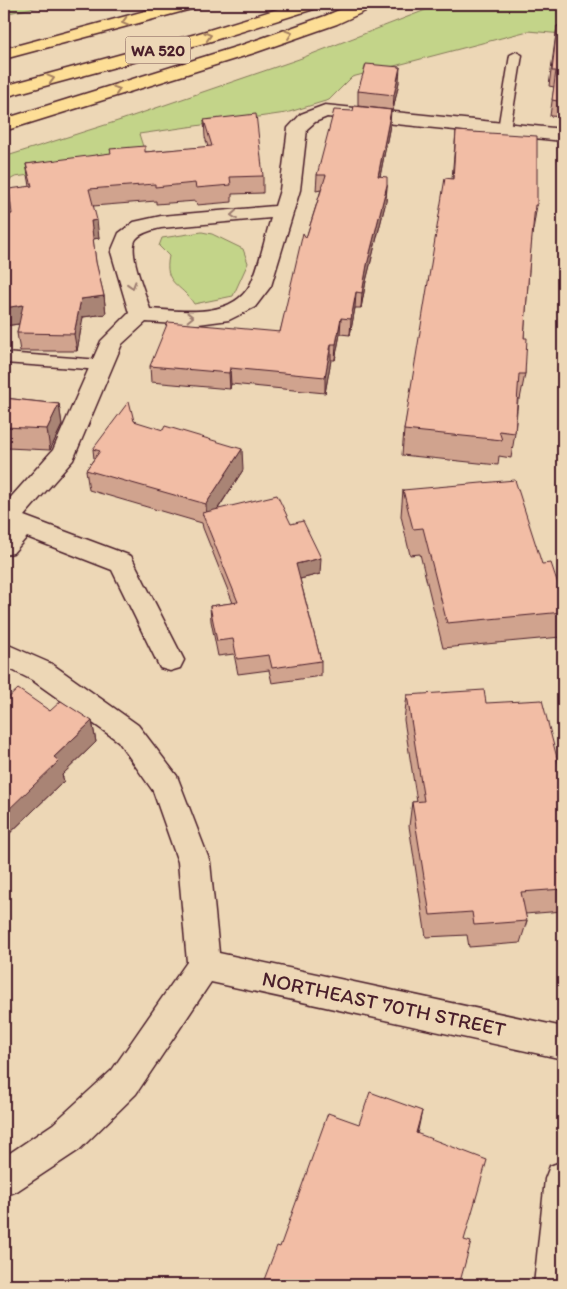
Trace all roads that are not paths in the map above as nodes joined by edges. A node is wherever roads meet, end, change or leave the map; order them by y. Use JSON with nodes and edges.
{"nodes":[{"id":1,"x":125,"y":4,"type":"edge"},
{"id":2,"x":189,"y":4,"type":"edge"},
{"id":3,"x":311,"y":4,"type":"edge"},
{"id":4,"x":366,"y":4,"type":"edge"},
{"id":5,"x":4,"y":37,"type":"edge"},
{"id":6,"x":4,"y":54,"type":"edge"},
{"id":7,"x":516,"y":55,"type":"dead end"},
{"id":8,"x":4,"y":92,"type":"edge"},
{"id":9,"x":4,"y":124,"type":"edge"},
{"id":10,"x":504,"y":129,"type":"junction"},
{"id":11,"x":563,"y":135,"type":"edge"},
{"id":12,"x":283,"y":211,"type":"junction"},
{"id":13,"x":141,"y":315,"type":"junction"},
{"id":14,"x":4,"y":358,"type":"edge"},
{"id":15,"x":101,"y":364,"type":"junction"},
{"id":16,"x":11,"y":520,"type":"edge"},
{"id":17,"x":4,"y":546,"type":"edge"},
{"id":18,"x":4,"y":654,"type":"edge"},
{"id":19,"x":170,"y":660,"type":"dead end"},
{"id":20,"x":204,"y":965,"type":"junction"},
{"id":21,"x":563,"y":1043,"type":"edge"},
{"id":22,"x":4,"y":1178,"type":"edge"},
{"id":23,"x":563,"y":1179,"type":"edge"},
{"id":24,"x":553,"y":1285,"type":"edge"}],
"edges":[{"from":1,"to":5,"type":"highway"},
{"from":2,"to":6,"type":"highway","number":"WA 520","one_way":true},
{"from":8,"to":3,"type":"highway","number":"WA 520","one_way":true},
{"from":9,"to":4,"type":"highway","one_way":true},
{"from":7,"to":10,"type":"lane"},
{"from":10,"to":11,"type":"street"},
{"from":10,"to":12,"type":"street"},
{"from":13,"to":12,"type":"street","one_way":true},
{"from":12,"to":13,"type":"street","one_way":true},
{"from":13,"to":15,"type":"street"},
{"from":14,"to":15,"type":"lane"},
{"from":15,"to":16,"type":"street"},
{"from":16,"to":17,"type":"street"},
{"from":16,"to":19,"type":"street"},
{"from":18,"to":20,"type":"street"},
{"from":20,"to":21,"type":"street","name":"NORTHEAST 70TH STREET"},
{"from":20,"to":22,"type":"street"},
{"from":23,"to":24,"type":"street"}]}
